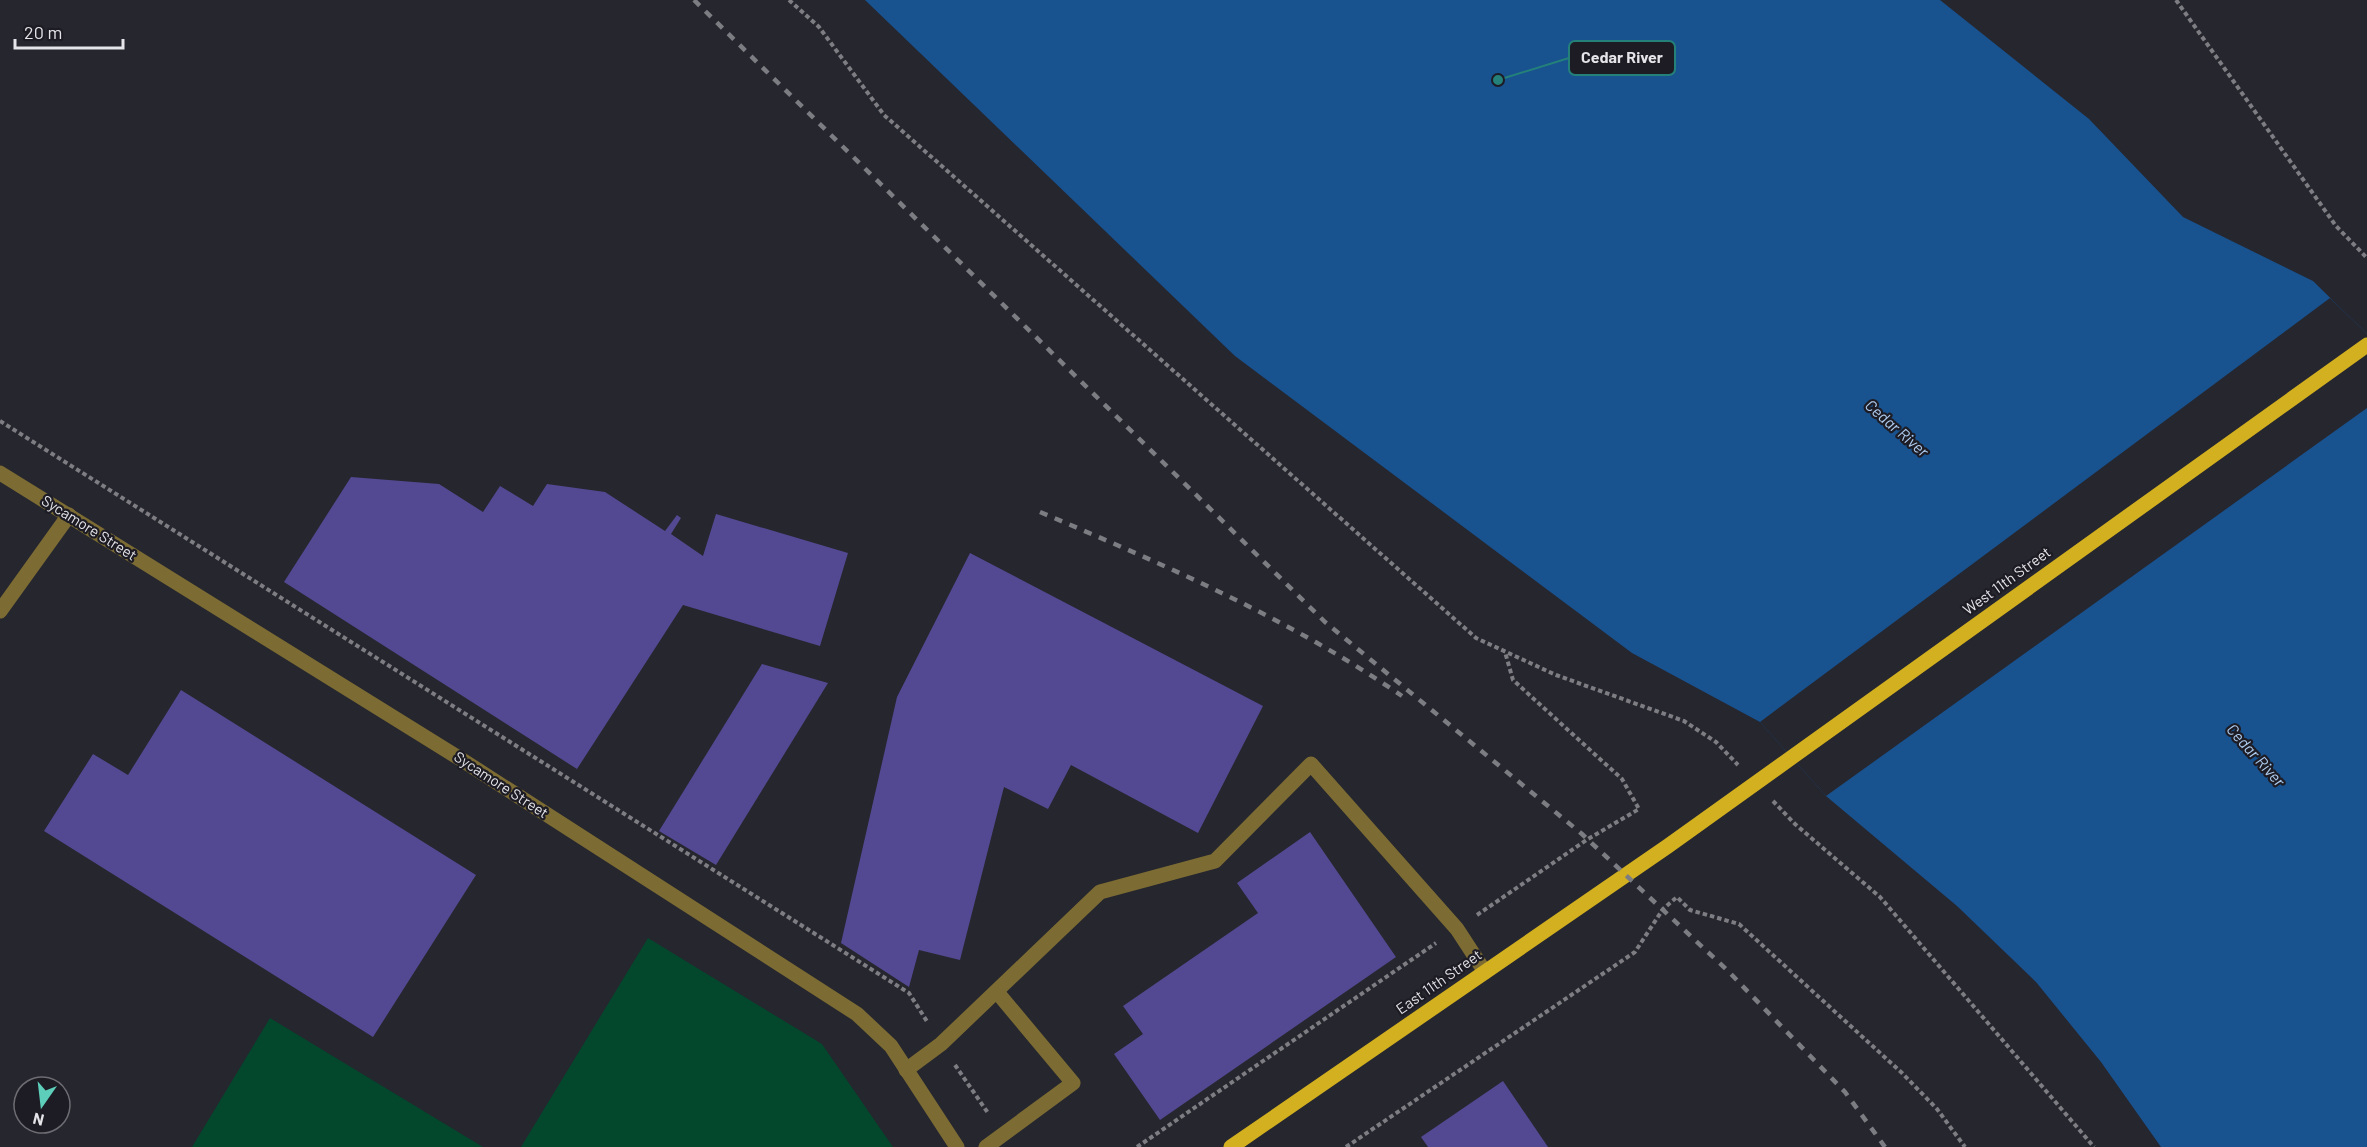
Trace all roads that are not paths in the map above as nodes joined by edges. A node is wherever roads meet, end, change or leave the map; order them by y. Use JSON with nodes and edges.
{"nodes":[{"id":1,"x":2367,"y":345,"type":"edge"},
{"id":2,"x":0,"y":473,"type":"edge"},
{"id":3,"x":69,"y":515,"type":"junction"},
{"id":4,"x":0,"y":611,"type":"edge"},
{"id":5,"x":1668,"y":846,"type":"joint"},
{"id":6,"x":1485,"y":972,"type":"junction"},
{"id":7,"x":997,"y":992,"type":"junction"},
{"id":8,"x":906,"y":1070,"type":"junction"},
{"id":9,"x":957,"y":1147,"type":"edge"},
{"id":10,"x":986,"y":1147,"type":"edge"},
{"id":11,"x":1231,"y":1147,"type":"edge"}],
"edges":[{"from":1,"to":5,"type":"main road","name":"West 11th Street"},
{"from":2,"to":3,"type":"street","name":"Sycamore Street"},
{"from":3,"to":4,"type":"street"},
{"from":3,"to":8,"type":"street","name":"Sycamore Street"},
{"from":5,"to":6,"type":"main road","name":"East 11th Street"},
{"from":6,"to":7,"type":"street"},
{"from":6,"to":11,"type":"main road","name":"East 11th Street"},
{"from":7,"to":8,"type":"street"},
{"from":7,"to":10,"type":"street"},
{"from":8,"to":9,"type":"street","name":"Sycamore Street"}]}
